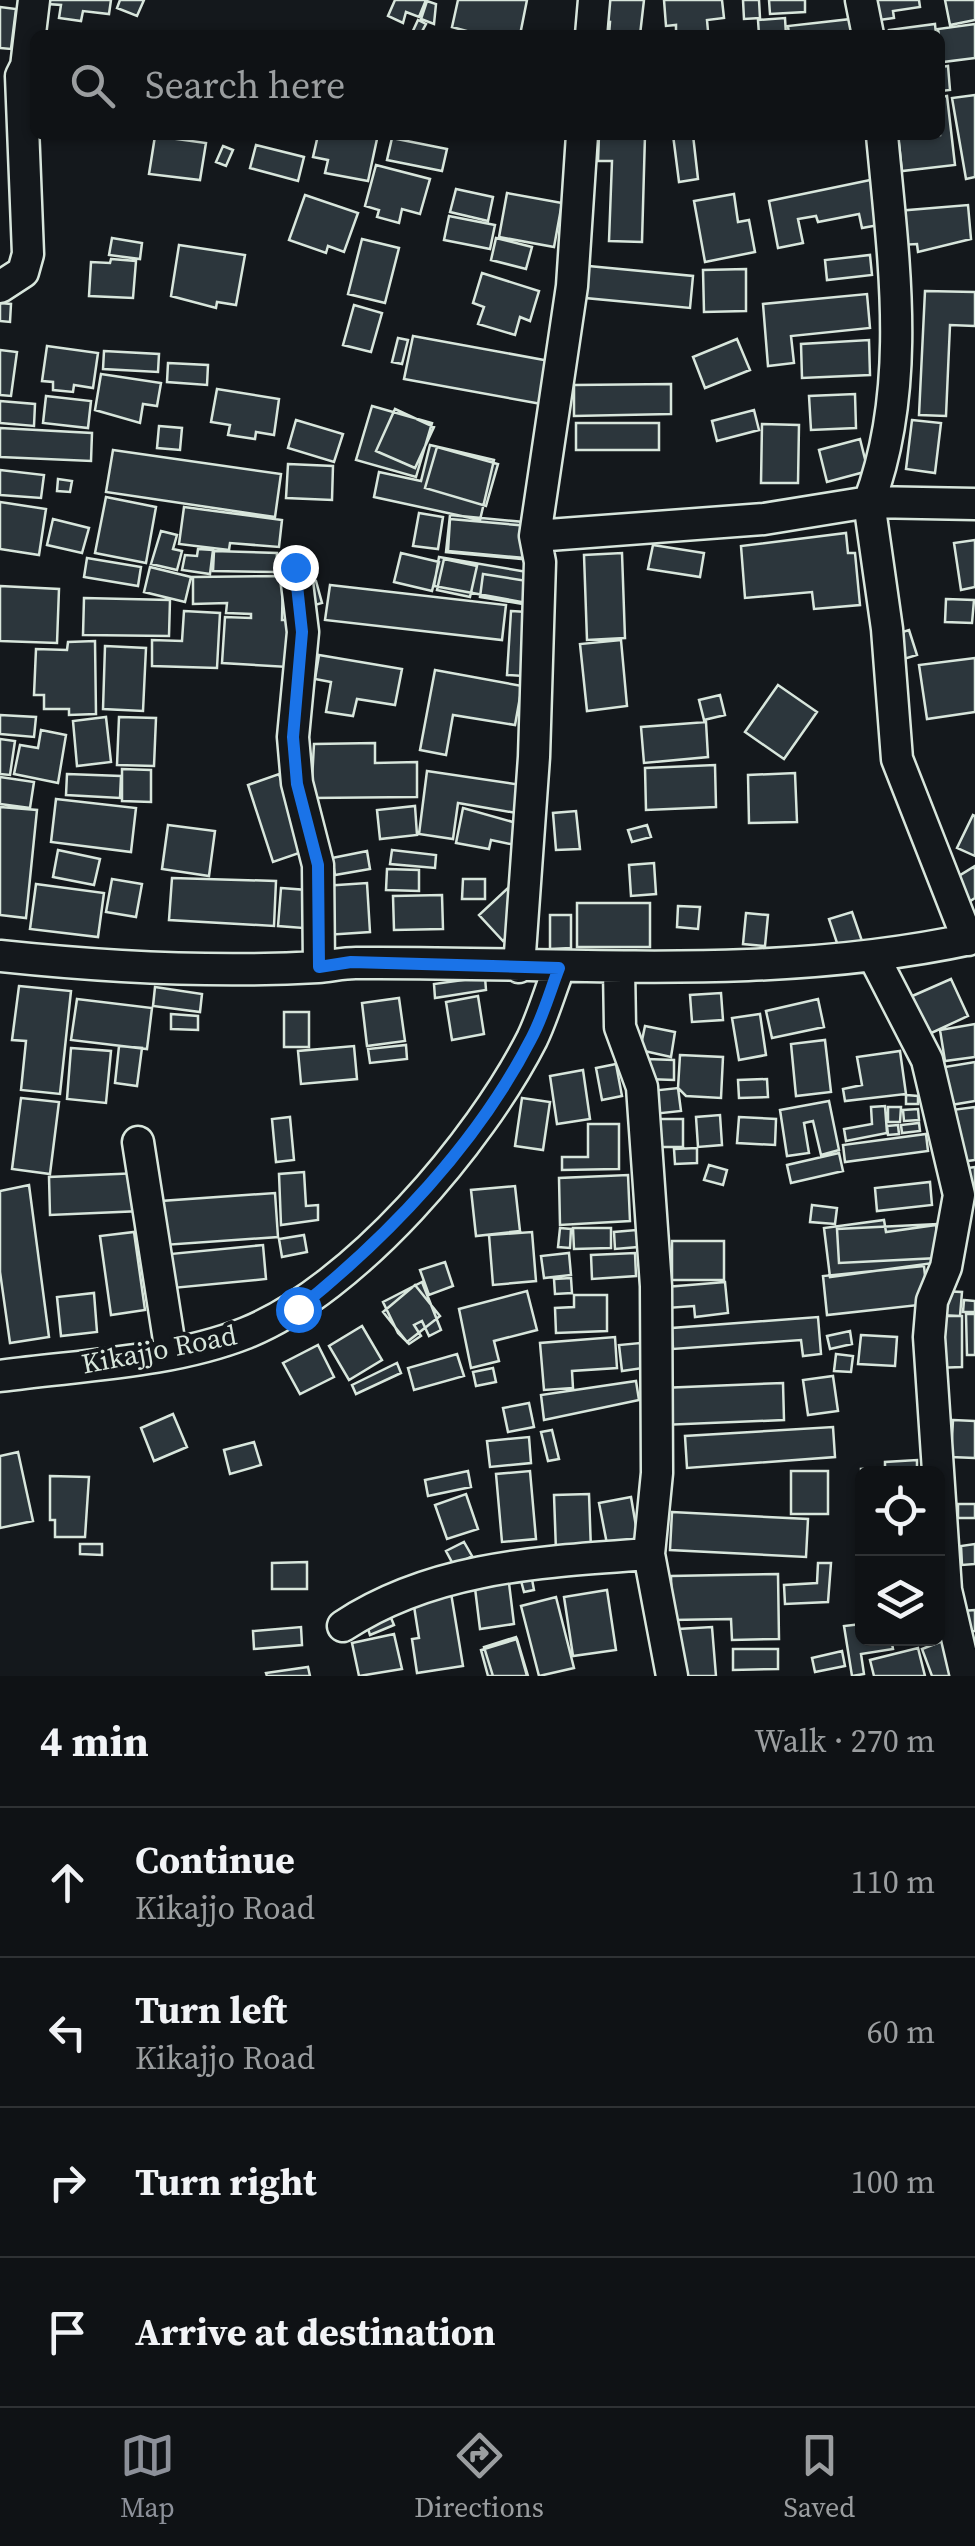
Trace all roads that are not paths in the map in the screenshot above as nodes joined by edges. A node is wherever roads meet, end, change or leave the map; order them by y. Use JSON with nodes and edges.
{"nodes":[{"id":1,"x":34,"y":0,"type":"edge"},
{"id":2,"x":594,"y":0,"type":"edge"},
{"id":3,"x":861,"y":0,"type":"edge"},
{"id":4,"x":32,"y":30,"type":"edge"},
{"id":5,"x":591,"y":30,"type":"edge"},
{"id":6,"x":867,"y":30,"type":"edge"},
{"id":7,"x":30,"y":63,"type":"edge"},
{"id":8,"x":582,"y":140,"type":"edge"},
{"id":9,"x":882,"y":140,"type":"edge"},
{"id":10,"x":0,"y":287,"type":"edge"},
{"id":11,"x":870,"y":502,"type":"junction"},
{"id":12,"x":975,"y":504,"type":"edge"},
{"id":13,"x":535,"y":536,"type":"junction"},
{"id":14,"x":295,"y":567,"type":"dead end"},
{"id":15,"x":972,"y":939,"type":"edge"},
{"id":16,"x":0,"y":956,"type":"edge"},
{"id":17,"x":875,"y":959,"type":"junction"},
{"id":18,"x":319,"y":967,"type":"junction"},
{"id":19,"x":519,"y":967,"type":"junction"},
{"id":20,"x":559,"y":968,"type":"junction"},
{"id":21,"x":619,"y":968,"type":"junction"},
{"id":22,"x":138,"y":1142,"type":"dead end"},
{"id":23,"x":171,"y":1353,"type":"junction"},
{"id":24,"x":0,"y":1376,"type":"edge"},
{"id":25,"x":648,"y":1554,"type":"junction"},
{"id":26,"x":342,"y":1626,"type":"dead end"},
{"id":27,"x":672,"y":1676,"type":"edge"},
{"id":28,"x":966,"y":1676,"type":"edge"}],
"edges":[{"from":1,"to":4,"type":"street"},
{"from":2,"to":5,"type":"street"},
{"from":3,"to":6,"type":"street"},
{"from":7,"to":10,"type":"street"},
{"from":8,"to":13,"type":"street"},
{"from":9,"to":11,"type":"street"},
{"from":11,"to":12,"type":"street"},
{"from":11,"to":13,"type":"street"},
{"from":11,"to":15,"type":"street"},
{"from":13,"to":19,"type":"street"},
{"from":14,"to":18,"type":"street"},
{"from":15,"to":17,"type":"street"},
{"from":16,"to":18,"type":"street"},
{"from":17,"to":21,"type":"street"},
{"from":17,"to":28,"type":"street"},
{"from":18,"to":19,"type":"street"},
{"from":19,"to":20,"type":"street"},
{"from":20,"to":21,"type":"street"},
{"from":20,"to":23,"type":"street","name":"Kikajjo Road"},
{"from":21,"to":25,"type":"street"},
{"from":22,"to":23,"type":"street"},
{"from":23,"to":24,"type":"street","name":"Kikajjo Road"},
{"from":25,"to":26,"type":"street"},
{"from":25,"to":27,"type":"street"}]}
